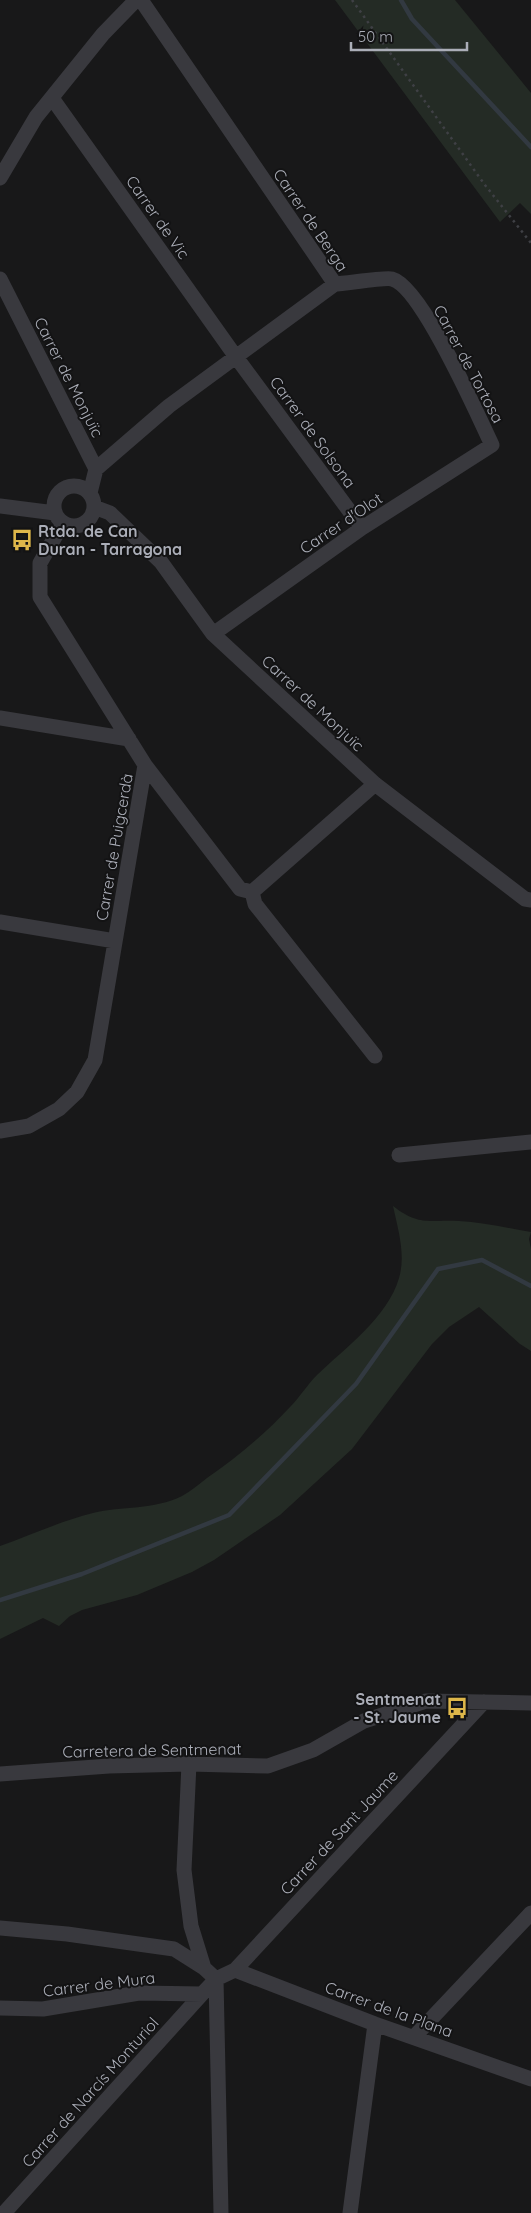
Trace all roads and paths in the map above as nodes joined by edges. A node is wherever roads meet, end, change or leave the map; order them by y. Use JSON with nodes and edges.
{"nodes":[{"id":1,"x":136,"y":0,"type":"edge"},
{"id":2,"x":141,"y":0,"type":"edge"},
{"id":3,"x":352,"y":0,"type":"edge"},
{"id":4,"x":52,"y":98,"type":"junction"},
{"id":5,"x":0,"y":178,"type":"edge"},
{"id":6,"x":531,"y":243,"type":"edge"},
{"id":7,"x":0,"y":279,"type":"edge"},
{"id":8,"x":335,"y":284,"type":"junction"},
{"id":9,"x":236,"y":357,"type":"junction"},
{"id":10,"x":492,"y":445,"type":"joint"},
{"id":11,"x":96,"y":469,"type":"junction"},
{"id":12,"x":92,"y":500,"type":"junction"},
{"id":13,"x":0,"y":506,"type":"edge"},
{"id":14,"x":59,"y":518,"type":"junction"},
{"id":15,"x":362,"y":528,"type":"junction"},
{"id":16,"x":213,"y":634,"type":"junction"},
{"id":17,"x":0,"y":718,"type":"edge"},
{"id":18,"x":129,"y":739,"type":"junction"},
{"id":19,"x":145,"y":765,"type":"junction"},
{"id":20,"x":374,"y":784,"type":"junction"},
{"id":21,"x":252,"y":892,"type":"junction"},
{"id":22,"x":531,"y":900,"type":"edge"},
{"id":23,"x":0,"y":922,"type":"edge"},
{"id":24,"x":115,"y":941,"type":"junction"},
{"id":25,"x":375,"y":1056,"type":"dead end"},
{"id":26,"x":0,"y":1131,"type":"edge"},
{"id":27,"x":531,"y":1142,"type":"edge"},
{"id":28,"x":399,"y":1155,"type":"dead end"},
{"id":29,"x":484,"y":1702,"type":"junction"},
{"id":30,"x":531,"y":1703,"type":"edge"},
{"id":31,"x":189,"y":1764,"type":"junction"},
{"id":32,"x":0,"y":1774,"type":"edge"},
{"id":33,"x":531,"y":1913,"type":"edge"},
{"id":34,"x":0,"y":1928,"type":"edge"},
{"id":35,"x":204,"y":1968,"type":"junction"},
{"id":36,"x":235,"y":1970,"type":"junction"},
{"id":37,"x":216,"y":1979,"type":"junction"},
{"id":38,"x":202,"y":1994,"type":"junction"},
{"id":39,"x":0,"y":2008,"type":"edge"},
{"id":40,"x":375,"y":2024,"type":"junction"},
{"id":41,"x":414,"y":2037,"type":"junction"},
{"id":42,"x":531,"y":2079,"type":"edge"},
{"id":43,"x":4,"y":2213,"type":"edge"},
{"id":44,"x":221,"y":2213,"type":"edge"},
{"id":45,"x":350,"y":2213,"type":"edge"}],
"edges":[{"from":1,"to":4,"type":"street"},
{"from":2,"to":8,"type":"street","name":"Carrer de Berga"},
{"from":3,"to":6,"type":"path"},
{"from":4,"to":5,"type":"street"},
{"from":4,"to":9,"type":"street","name":"Carrer de Vic"},
{"from":7,"to":11,"type":"street","name":"Carrer de Monjuïc"},
{"from":8,"to":9,"type":"street","name":"Carrer de Berga"},
{"from":8,"to":10,"type":"street","name":"Carrer de Tortosa"},
{"from":9,"to":11,"type":"street","name":"Carrer de Berga"},
{"from":9,"to":15,"type":"street","name":"Carrer de Solsona"},
{"from":10,"to":15,"type":"street","name":"Carrer d'Olot"},
{"from":11,"to":12,"type":"street"},
{"from":12,"to":14,"type":"street"},
{"from":12,"to":14,"type":"street"},
{"from":12,"to":16,"type":"street","name":"Carrer de Monjuïc"},
{"from":13,"to":14,"type":"street"},
{"from":14,"to":18,"type":"street","name":"Carrer de Puigcerdà"},
{"from":15,"to":16,"type":"street","name":"Carrer d'Olot"},
{"from":16,"to":20,"type":"street","name":"Carrer de Monjuïc"},
{"from":17,"to":18,"type":"street"},
{"from":18,"to":19,"type":"street","name":"Carrer de Puigcerdà"},
{"from":19,"to":21,"type":"street"},
{"from":19,"to":24,"type":"street","name":"Carrer de Puigcerdà"},
{"from":20,"to":21,"type":"street"},
{"from":20,"to":22,"type":"street","name":"Carrer de Monjuïc"},
{"from":21,"to":25,"type":"street"},
{"from":23,"to":24,"type":"street"},
{"from":24,"to":26,"type":"street","name":"Carrer de Puigcerdà"},
{"from":27,"to":28,"type":"street"},
{"from":29,"to":30,"type":"street","name":"Carretera de Sentmenat"},
{"from":29,"to":31,"type":"street","name":"Carretera de Sentmenat"},
{"from":29,"to":36,"type":"street","name":"Carrer de Sant Jaume"},
{"from":31,"to":32,"type":"street","name":"Carretera de Sentmenat"},
{"from":31,"to":35,"type":"street"},
{"from":33,"to":41,"type":"street"},
{"from":34,"to":35,"type":"street"},
{"from":35,"to":37,"type":"street"},
{"from":36,"to":37,"type":"street","name":"Carrer de Sant Jaume"},
{"from":36,"to":40,"type":"street","name":"Carrer de la Plana"},
{"from":37,"to":38,"type":"street","name":"Carrer de Sant Jaume"},
{"from":37,"to":44,"type":"street"},
{"from":38,"to":39,"type":"street","name":"Carrer de Mura"},
{"from":38,"to":43,"type":"street","name":"Carrer de Narcís Monturiol"},
{"from":40,"to":41,"type":"street","name":"Carrer de la Plana"},
{"from":40,"to":45,"type":"street"},
{"from":41,"to":42,"type":"street","name":"Carrer de la Plana"}]}
